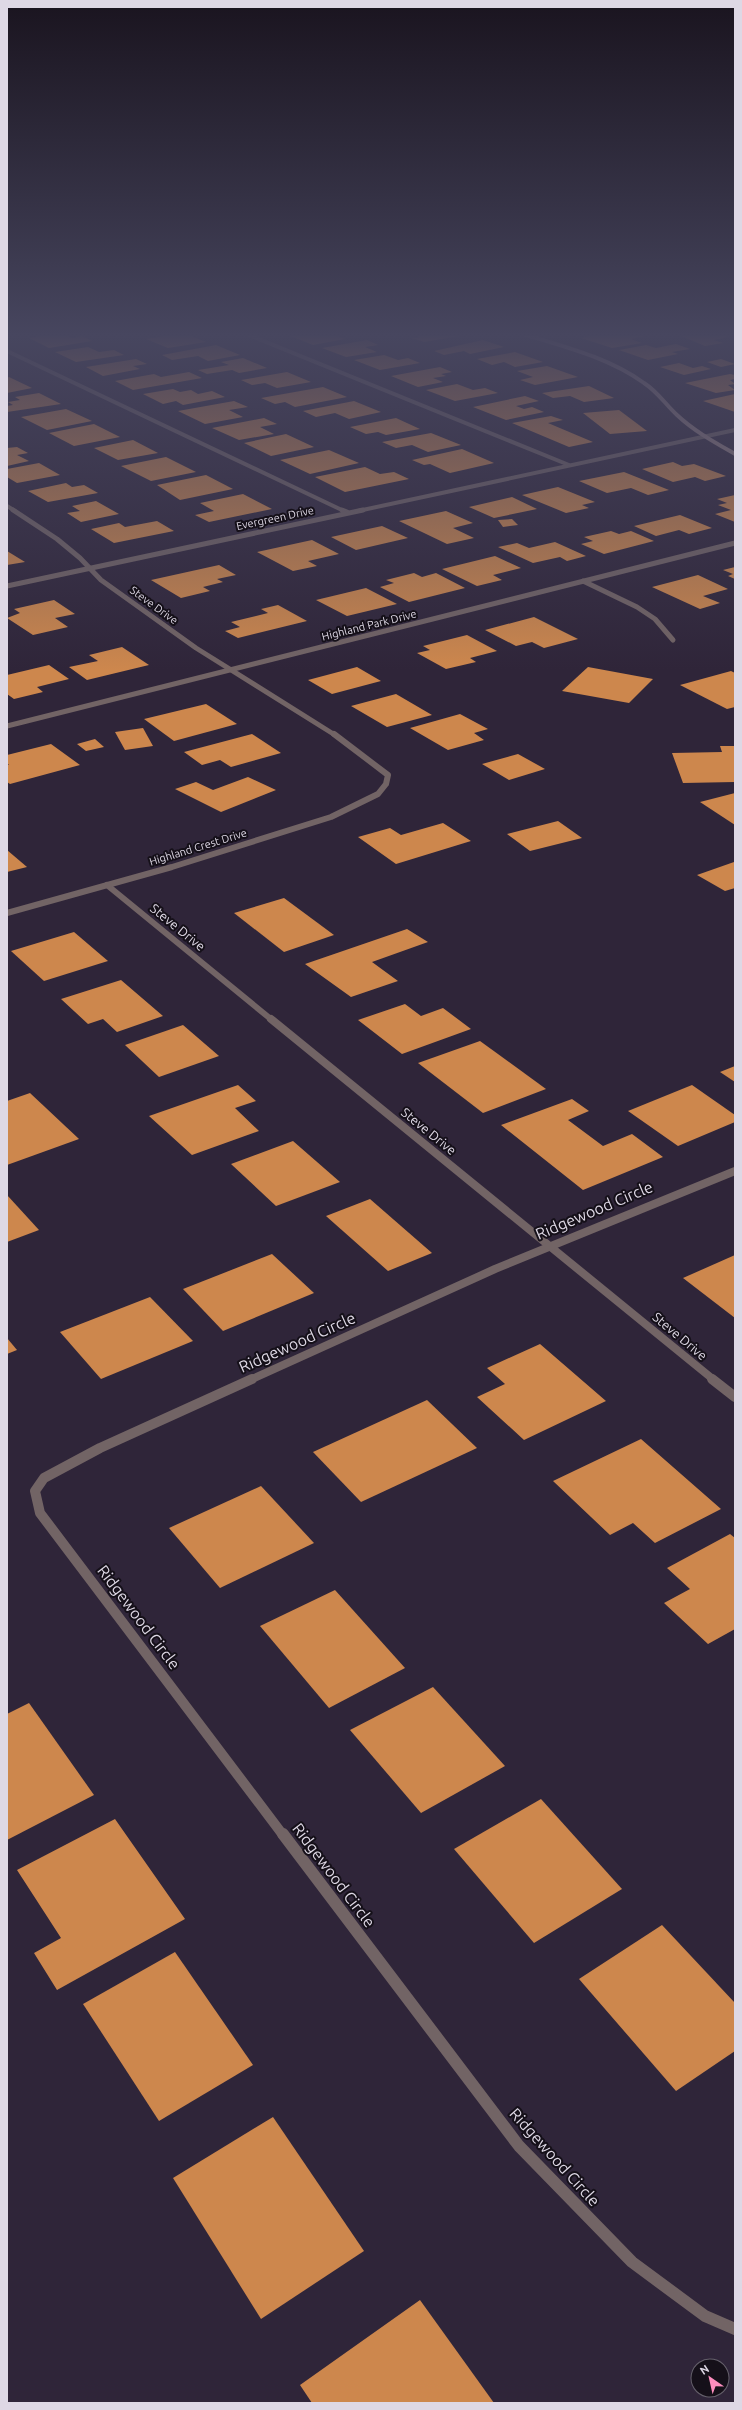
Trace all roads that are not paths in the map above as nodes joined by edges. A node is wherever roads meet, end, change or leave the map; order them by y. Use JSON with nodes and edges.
{"nodes":[{"id":1,"x":206,"y":445,"type":"edge"},
{"id":2,"x":521,"y":445,"type":"edge"},
{"id":3,"x":660,"y":445,"type":"edge"},
{"id":4,"x":720,"y":445,"type":"edge"},
{"id":5,"x":735,"y":454,"type":"edge"},
{"id":6,"x":569,"y":465,"type":"junction"},
{"id":7,"x":7,"y":506,"type":"edge"},
{"id":8,"x":347,"y":512,"type":"junction"},
{"id":9,"x":735,"y":543,"type":"edge"},
{"id":10,"x":90,"y":568,"type":"junction"},
{"id":11,"x":583,"y":581,"type":"junction"},
{"id":12,"x":7,"y":586,"type":"edge"},
{"id":13,"x":673,"y":640,"type":"dead end"},
{"id":14,"x":231,"y":670,"type":"junction"},
{"id":15,"x":7,"y":726,"type":"edge"},
{"id":16,"x":388,"y":784,"type":"joint"},
{"id":17,"x":107,"y":885,"type":"junction"},
{"id":18,"x":7,"y":913,"type":"edge"},
{"id":19,"x":735,"y":1171,"type":"edge"},
{"id":20,"x":551,"y":1246,"type":"junction"},
{"id":21,"x":735,"y":1398,"type":"edge"},
{"id":22,"x":735,"y":2329,"type":"edge"}],
"edges":[{"from":1,"to":8,"type":"street"},
{"from":2,"to":6,"type":"street"},
{"from":3,"to":6,"type":"street","name":"Evergreen Drive"},
{"from":4,"to":5,"type":"street"},
{"from":6,"to":8,"type":"street","name":"Evergreen Drive"},
{"from":7,"to":10,"type":"street","name":"Steve Drive"},
{"from":8,"to":10,"type":"street","name":"Evergreen Drive"},
{"from":9,"to":11,"type":"street","name":"Highland Park Drive"},
{"from":10,"to":12,"type":"street","name":"Evergreen Drive"},
{"from":10,"to":14,"type":"street","name":"Steve Drive"},
{"from":11,"to":13,"type":"street"},
{"from":11,"to":14,"type":"street","name":"Highland Park Drive"},
{"from":14,"to":15,"type":"street","name":"Highland Park Drive"},
{"from":14,"to":16,"type":"street","name":"Steve Drive"},
{"from":16,"to":17,"type":"street","name":"Highland Crest Drive"},
{"from":17,"to":18,"type":"street","name":"Highland Crest Drive"},
{"from":17,"to":20,"type":"street","name":"Steve Drive"},
{"from":19,"to":20,"type":"street","name":"Ridgewood Circle"},
{"from":20,"to":21,"type":"street","name":"Steve Drive"},
{"from":20,"to":22,"type":"street","name":"Ridgewood Circle"}]}
